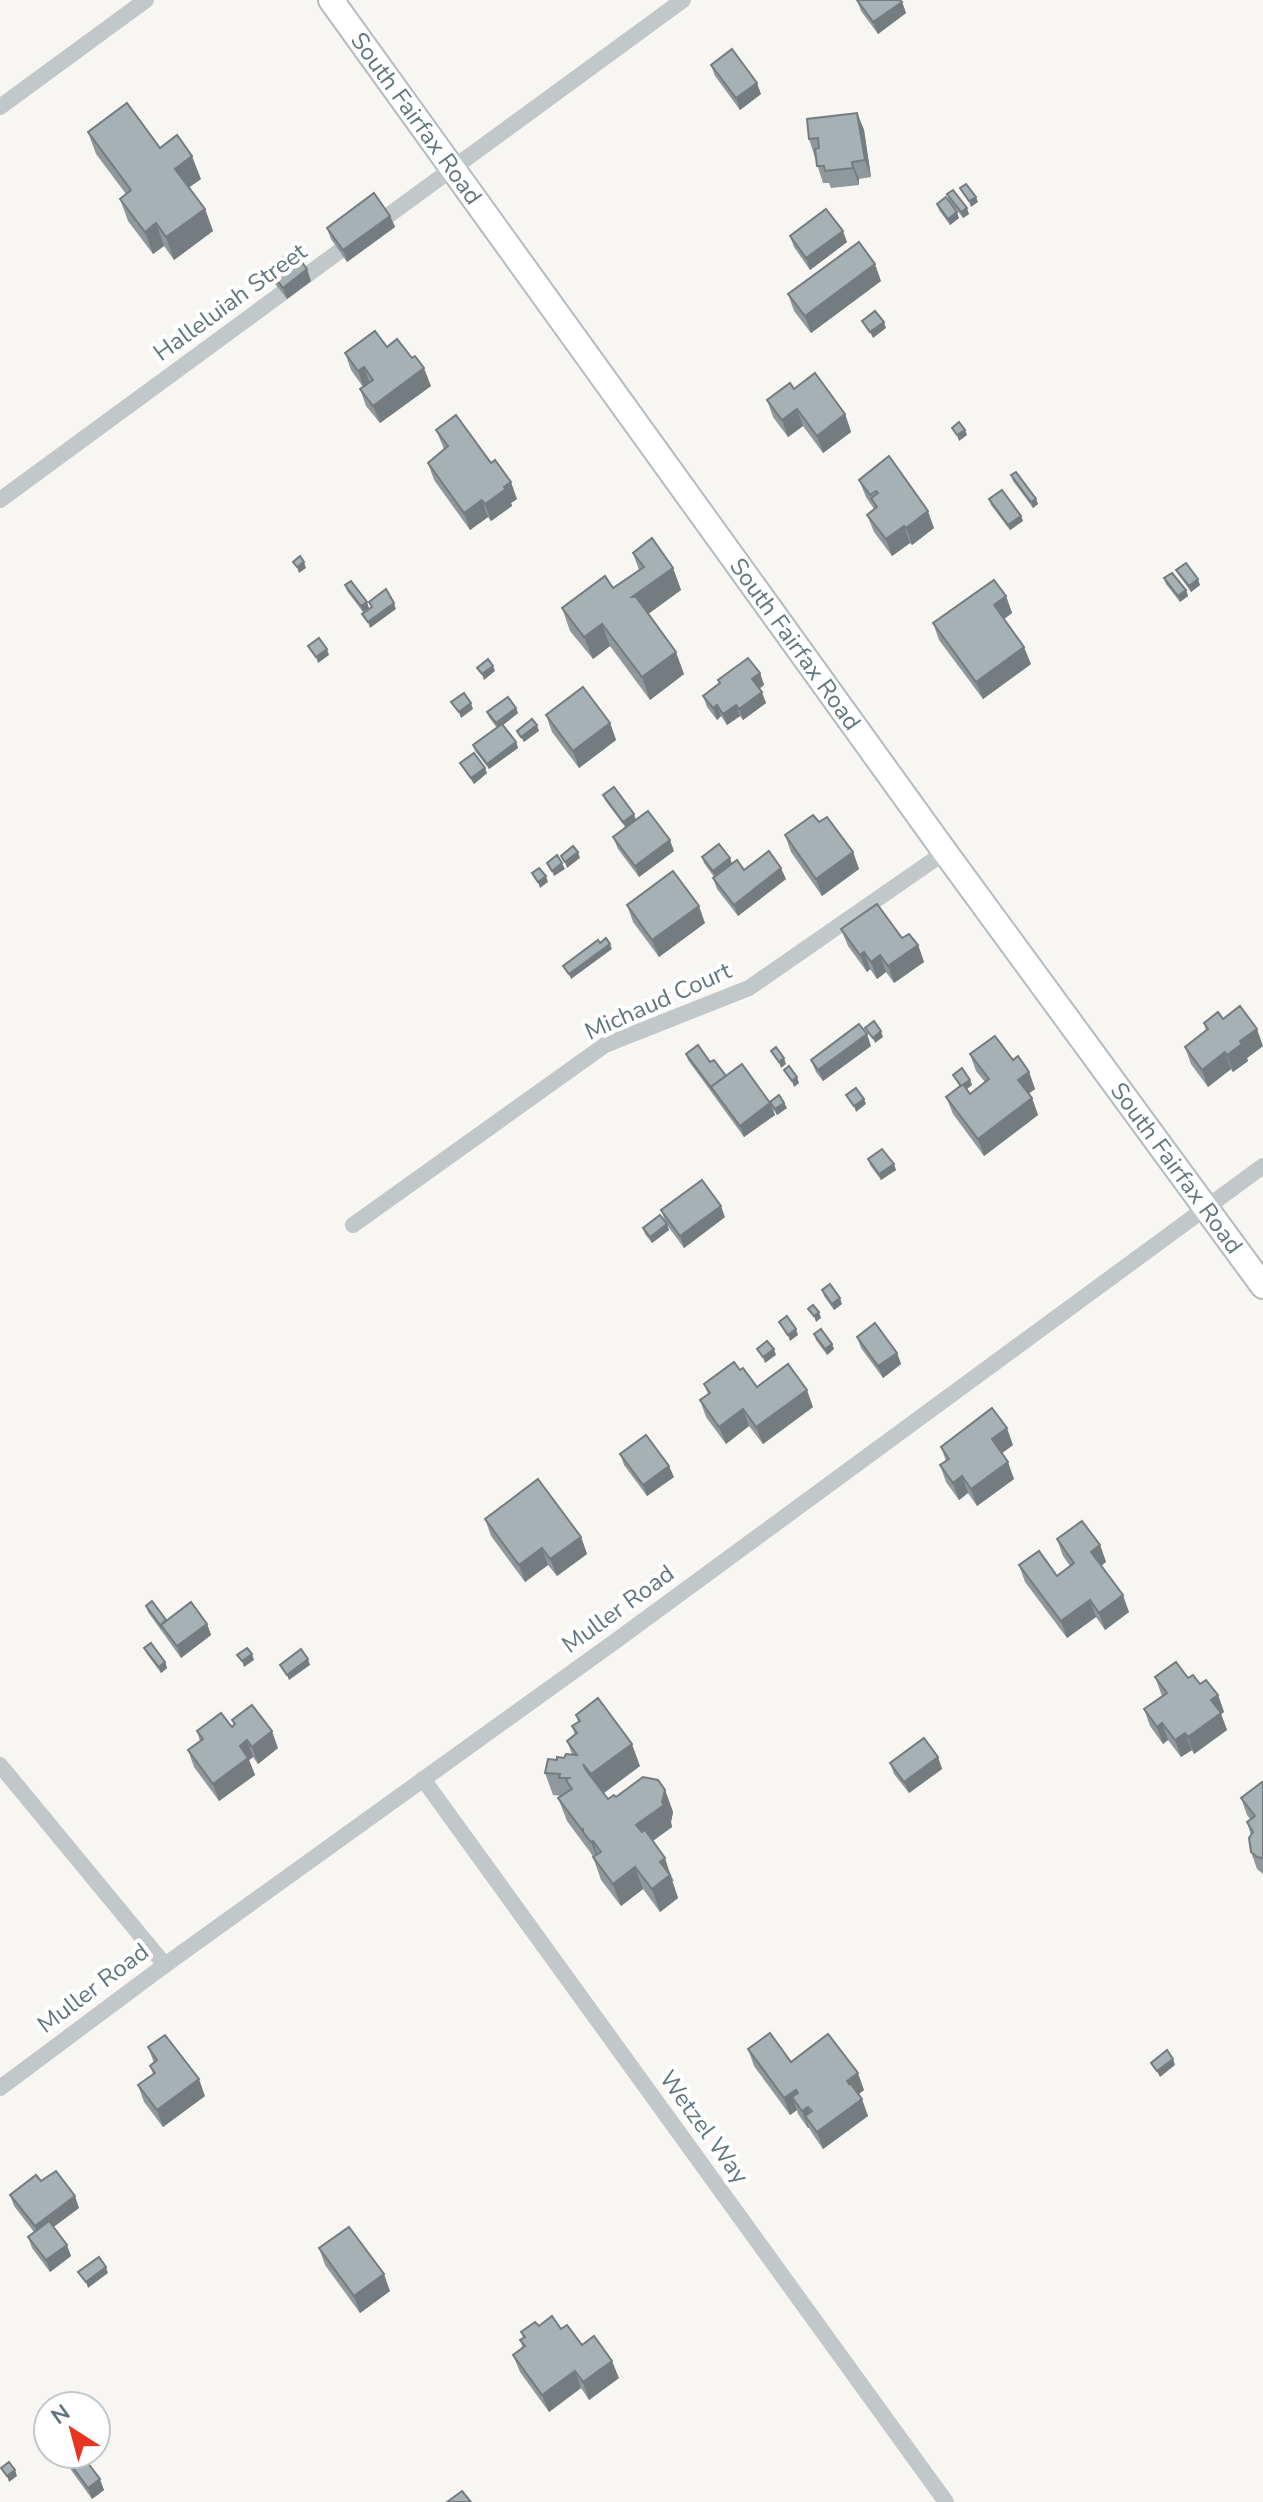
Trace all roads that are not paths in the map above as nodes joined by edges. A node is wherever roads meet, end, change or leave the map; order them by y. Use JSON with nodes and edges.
{"nodes":[{"id":1,"x":146,"y":0,"type":"edge"},
{"id":2,"x":331,"y":0,"type":"edge"},
{"id":3,"x":683,"y":0,"type":"edge"},
{"id":4,"x":0,"y":107,"type":"edge"},
{"id":5,"x":453,"y":168,"type":"junction"},
{"id":6,"x":0,"y":500,"type":"edge"},
{"id":7,"x":945,"y":852,"type":"junction"},
{"id":8,"x":1263,"y":1166,"type":"edge"},
{"id":9,"x":1207,"y":1208,"type":"junction"},
{"id":10,"x":353,"y":1225,"type":"dead end"},
{"id":11,"x":1263,"y":1286,"type":"edge"},
{"id":12,"x":0,"y":1765,"type":"edge"},
{"id":13,"x":423,"y":1779,"type":"junction"},
{"id":14,"x":165,"y":1965,"type":"junction"},
{"id":15,"x":0,"y":2088,"type":"edge"},
{"id":16,"x":946,"y":2502,"type":"edge"}],
"edges":[{"from":1,"to":4,"type":"street"},
{"from":2,"to":5,"type":"street","name":"South Fairfax Road"},
{"from":3,"to":5,"type":"street","name":"Halleluiah Street"},
{"from":5,"to":6,"type":"street","name":"Halleluiah Street"},
{"from":5,"to":7,"type":"street","name":"South Fairfax Road"},
{"from":7,"to":9,"type":"street","name":"South Fairfax Road"},
{"from":7,"to":10,"type":"street","name":"Michaud Court"},
{"from":8,"to":9,"type":"street","name":"Muller Road"},
{"from":9,"to":11,"type":"street","name":"South Fairfax Road"},
{"from":9,"to":13,"type":"street","name":"Muller Road"},
{"from":12,"to":14,"type":"street"},
{"from":13,"to":14,"type":"street","name":"Muller Road"},
{"from":13,"to":16,"type":"street","name":"Wetzel Way"},
{"from":14,"to":15,"type":"street","name":"Muller Road"}]}
